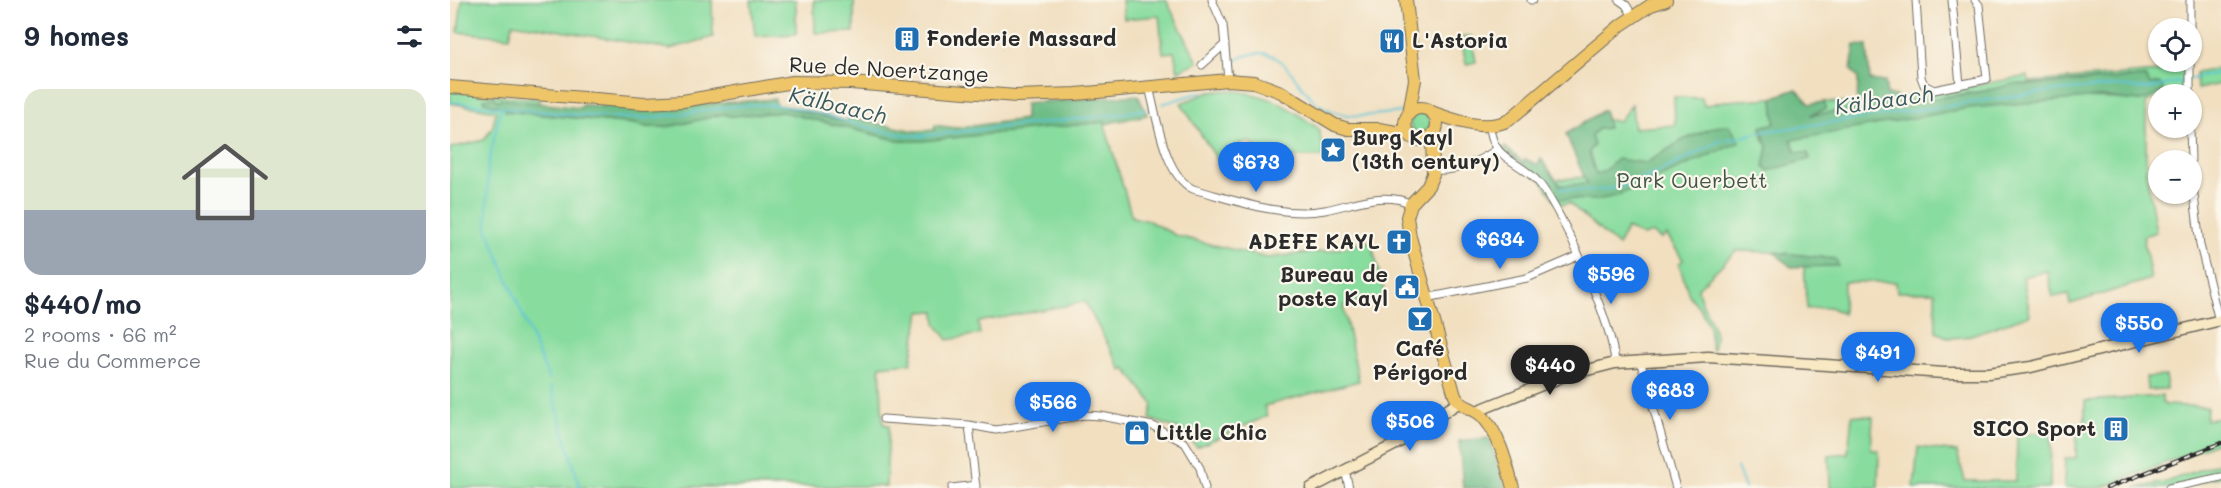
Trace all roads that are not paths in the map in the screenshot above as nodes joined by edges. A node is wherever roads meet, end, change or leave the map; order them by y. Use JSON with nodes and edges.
{"nodes":[{"id":1,"x":1212,"y":0,"type":"edge"},
{"id":2,"x":1406,"y":0,"type":"edge"},
{"id":3,"x":1619,"y":0,"type":"edge"},
{"id":4,"x":1666,"y":0,"type":"edge"},
{"id":5,"x":1916,"y":0,"type":"edge"},
{"id":6,"x":1952,"y":0,"type":"edge"},
{"id":7,"x":1976,"y":0,"type":"edge"},
{"id":8,"x":2190,"y":0,"type":"edge"},
{"id":9,"x":1633,"y":16,"type":"junction"},
{"id":10,"x":2190,"y":18,"type":"edge"},
{"id":11,"x":1225,"y":44,"type":"junction"},
{"id":12,"x":1202,"y":65,"type":"dead end"},
{"id":13,"x":1228,"y":80,"type":"junction"},
{"id":14,"x":1414,"y":80,"type":"junction"},
{"id":15,"x":1960,"y":85,"type":"junction"},
{"id":16,"x":450,"y":87,"type":"edge"},
{"id":17,"x":1149,"y":87,"type":"junction"},
{"id":18,"x":1429,"y":110,"type":"junction"},
{"id":19,"x":1407,"y":116,"type":"junction"},
{"id":20,"x":1460,"y":120,"type":"junction"},
{"id":21,"x":1490,"y":127,"type":"junction"},
{"id":22,"x":1380,"y":129,"type":"junction"},
{"id":23,"x":1434,"y":132,"type":"junction"},
{"id":24,"x":1413,"y":137,"type":"junction"},
{"id":25,"x":1496,"y":150,"type":"junction"},
{"id":26,"x":1433,"y":165,"type":"junction"},
{"id":27,"x":1411,"y":204,"type":"junction"},
{"id":28,"x":2195,"y":204,"type":"edge"},
{"id":29,"x":1578,"y":256,"type":"junction"},
{"id":30,"x":1426,"y":298,"type":"junction"},
{"id":31,"x":2220,"y":321,"type":"edge"},
{"id":32,"x":1640,"y":360,"type":"junction"},
{"id":33,"x":1615,"y":363,"type":"junction"},
{"id":34,"x":1458,"y":403,"type":"junction"},
{"id":35,"x":1477,"y":411,"type":"junction"},
{"id":36,"x":883,"y":419,"type":"dead end"},
{"id":37,"x":969,"y":425,"type":"junction"},
{"id":38,"x":1345,"y":470,"type":"junction"},
{"id":39,"x":2221,"y":477,"type":"edge"},
{"id":40,"x":976,"y":486,"type":"edge"},
{"id":41,"x":952,"y":488,"type":"edge"},
{"id":42,"x":1205,"y":488,"type":"edge"},
{"id":43,"x":1311,"y":488,"type":"edge"},
{"id":44,"x":1348,"y":488,"type":"edge"},
{"id":45,"x":1513,"y":488,"type":"edge"},
{"id":46,"x":1676,"y":488,"type":"edge"},
{"id":47,"x":2169,"y":488,"type":"edge"}],
"edges":[{"from":1,"to":11,"type":"street"},
{"from":2,"to":14,"type":"main road"},
{"from":3,"to":9,"type":"street"},
{"from":4,"to":9,"type":"main road"},
{"from":5,"to":15,"type":"street"},
{"from":6,"to":15,"type":"street"},
{"from":7,"to":15,"type":"street"},
{"from":8,"to":10,"type":"street"},
{"from":9,"to":21,"type":"main road"},
{"from":11,"to":12,"type":"street"},
{"from":11,"to":13,"type":"street"},
{"from":13,"to":17,"type":"main road","name":"Rue de Noertzange"},
{"from":13,"to":22,"type":"main road","name":"Rue de Noertzange"},
{"from":14,"to":18,"type":"main road"},
{"from":14,"to":19,"type":"main road"},
{"from":16,"to":17,"type":"main road","name":"Rue de Noertzange"},
{"from":17,"to":27,"type":"street"},
{"from":18,"to":19,"type":"main road"},
{"from":18,"to":20,"type":"main road"},
{"from":18,"to":23,"type":"main road"},
{"from":19,"to":22,"type":"main road"},
{"from":19,"to":24,"type":"main road"},
{"from":20,"to":21,"type":"main road"},
{"from":20,"to":23,"type":"main road"},
{"from":21,"to":25,"type":"street"},
{"from":22,"to":24,"type":"main road"},
{"from":23,"to":24,"type":"main road"},
{"from":23,"to":26,"type":"main road"},
{"from":24,"to":26,"type":"main road"},
{"from":25,"to":26,"type":"street"},
{"from":25,"to":29,"type":"street"},
{"from":26,"to":27,"type":"main road"},
{"from":27,"to":30,"type":"main road"},
{"from":28,"to":31,"type":"street"},
{"from":29,"to":30,"type":"street"},
{"from":29,"to":33,"type":"street"},
{"from":30,"to":34,"type":"main road"},
{"from":31,"to":32,"type":"main road"},
{"from":32,"to":33,"type":"main road"},
{"from":32,"to":46,"type":"street"},
{"from":33,"to":35,"type":"main road"},
{"from":34,"to":35,"type":"main road"},
{"from":34,"to":38,"type":"main road"},
{"from":35,"to":45,"type":"main road"},
{"from":36,"to":37,"type":"street"},
{"from":37,"to":40,"type":"street"},
{"from":37,"to":42,"type":"street"},
{"from":38,"to":43,"type":"main road"},
{"from":38,"to":44,"type":"street"},
{"from":39,"to":47,"type":"street"},
{"from":40,"to":41,"type":"street"}]}
